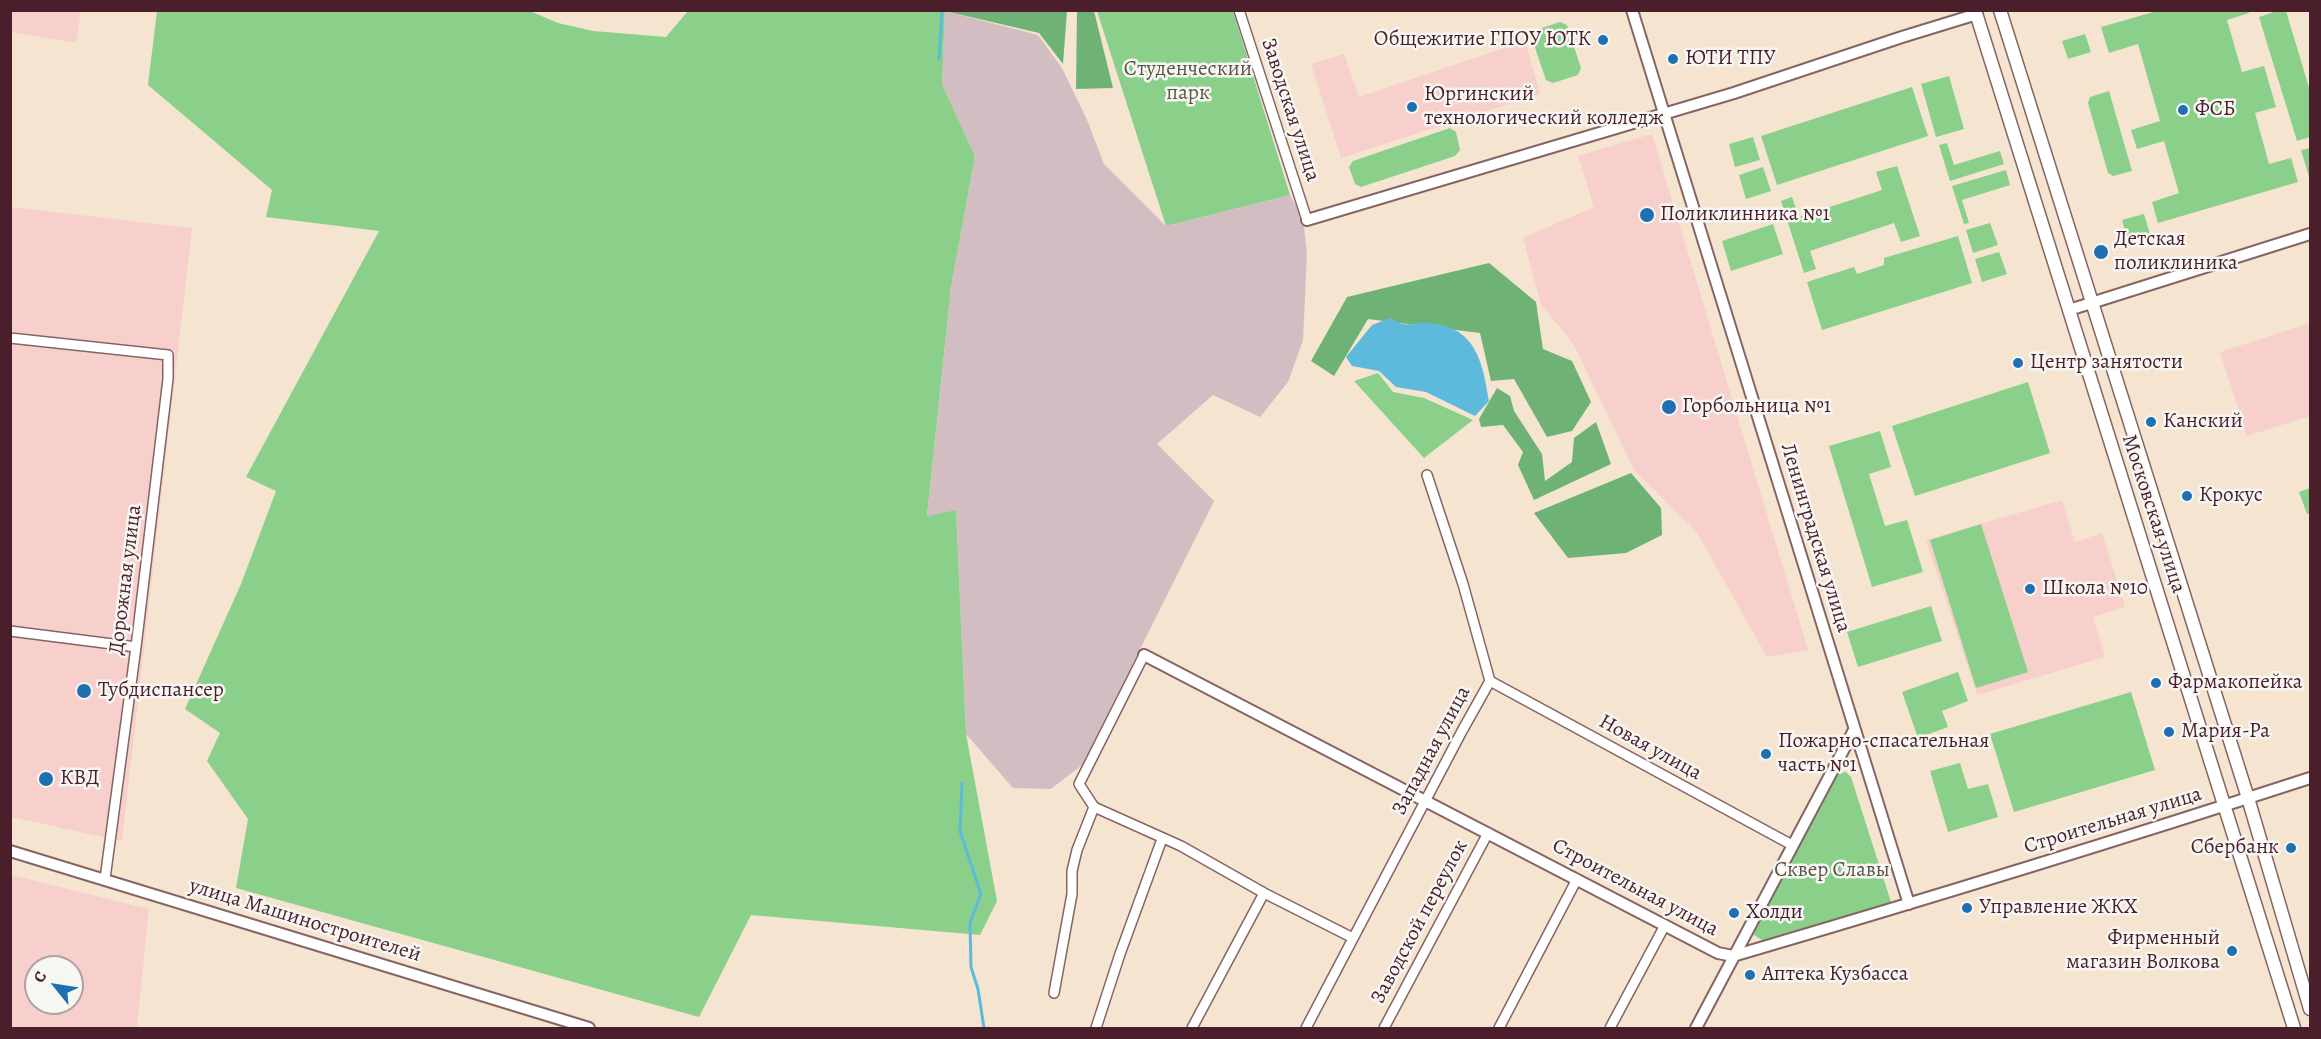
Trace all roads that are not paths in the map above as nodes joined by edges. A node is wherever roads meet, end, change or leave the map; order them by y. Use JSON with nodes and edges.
{"nodes":[{"id":1,"x":1239,"y":10,"type":"edge"},
{"id":2,"x":1632,"y":10,"type":"edge"},
{"id":3,"x":2000,"y":10,"type":"edge"},
{"id":4,"x":1976,"y":12,"type":"edge"},
{"id":5,"x":1664,"y":114,"type":"junction"},
{"id":6,"x":1307,"y":220,"type":"joint"},
{"id":7,"x":2310,"y":234,"type":"edge"},
{"id":8,"x":2092,"y":303,"type":"junction"},
{"id":9,"x":2069,"y":310,"type":"junction"},
{"id":10,"x":10,"y":338,"type":"edge"},
{"id":11,"x":1427,"y":475,"type":"dead end"},
{"id":12,"x":10,"y":631,"type":"edge"},
{"id":13,"x":136,"y":647,"type":"junction"},
{"id":14,"x":1144,"y":655,"type":"joint"},
{"id":15,"x":1490,"y":681,"type":"junction"},
{"id":16,"x":1854,"y":730,"type":"junction"},
{"id":17,"x":2310,"y":778,"type":"edge"},
{"id":18,"x":2248,"y":798,"type":"junction"},
{"id":19,"x":1426,"y":801,"type":"junction"},
{"id":20,"x":1094,"y":807,"type":"junction"},
{"id":21,"x":2226,"y":807,"type":"junction"},
{"id":22,"x":1488,"y":833,"type":"junction"},
{"id":23,"x":1162,"y":839,"type":"junction"},
{"id":24,"x":1792,"y":845,"type":"junction"},
{"id":25,"x":10,"y":851,"type":"edge"},
{"id":26,"x":105,"y":879,"type":"junction"},
{"id":27,"x":1577,"y":879,"type":"junction"},
{"id":28,"x":1264,"y":893,"type":"junction"},
{"id":29,"x":1909,"y":904,"type":"junction"},
{"id":30,"x":1665,"y":925,"type":"junction"},
{"id":31,"x":1353,"y":938,"type":"junction"},
{"id":32,"x":1733,"y":956,"type":"junction"},
{"id":33,"x":1054,"y":993,"type":"dead end"},
{"id":34,"x":2310,"y":1009,"type":"edge"},
{"id":35,"x":589,"y":1029,"type":"edge"},
{"id":36,"x":1096,"y":1029,"type":"edge"},
{"id":37,"x":1192,"y":1029,"type":"edge"},
{"id":38,"x":1305,"y":1029,"type":"edge"},
{"id":39,"x":1384,"y":1029,"type":"edge"},
{"id":40,"x":1499,"y":1029,"type":"edge"},
{"id":41,"x":1610,"y":1029,"type":"edge"},
{"id":42,"x":1696,"y":1029,"type":"edge"},
{"id":43,"x":2294,"y":1029,"type":"edge"}],
"edges":[{"from":1,"to":6,"type":"street","name":"Заводская улица"},
{"from":2,"to":5,"type":"street","name":"Ленинградская улица"},
{"from":3,"to":8,"type":"main road","name":"Московская улица"},
{"from":4,"to":5,"type":"street"},
{"from":4,"to":9,"type":"main road","name":"Московская улица"},
{"from":5,"to":6,"type":"street"},
{"from":5,"to":16,"type":"street","name":"Ленинградская улица"},
{"from":7,"to":8,"type":"street"},
{"from":8,"to":9,"type":"street"},
{"from":8,"to":18,"type":"main road","name":"Московская улица"},
{"from":9,"to":21,"type":"main road","name":"Московская улица"},
{"from":10,"to":13,"type":"street","name":"Дорожная улица"},
{"from":11,"to":15,"type":"street","name":"Западная улица"},
{"from":12,"to":13,"type":"street"},
{"from":13,"to":26,"type":"street","name":"Дорожная улица"},
{"from":14,"to":19,"type":"street","name":"Строительная улица"},
{"from":14,"to":20,"type":"street"},
{"from":15,"to":19,"type":"street","name":"Западная улица"},
{"from":15,"to":24,"type":"street","name":"Новая улица"},
{"from":16,"to":24,"type":"street"},
{"from":16,"to":29,"type":"street","name":"Ленинградская улица"},
{"from":17,"to":18,"type":"street","name":"Строительная улица"},
{"from":18,"to":21,"type":"street","name":"Строительная улица"},
{"from":18,"to":34,"type":"main road","name":"Московская улица"},
{"from":19,"to":22,"type":"street","name":"Строительная улица"},
{"from":19,"to":31,"type":"street","name":"Западная улица"},
{"from":20,"to":23,"type":"street"},
{"from":20,"to":33,"type":"street"},
{"from":21,"to":29,"type":"street","name":"Строительная улица"},
{"from":21,"to":43,"type":"main road","name":"Московская улица"},
{"from":22,"to":27,"type":"street","name":"Строительная улица"},
{"from":22,"to":39,"type":"street","name":"Заводской переулок"},
{"from":23,"to":28,"type":"street"},
{"from":23,"to":36,"type":"street"},
{"from":24,"to":32,"type":"street"},
{"from":25,"to":26,"type":"street","name":"улица Машиностроителей"},
{"from":26,"to":35,"type":"street","name":"улица Машиностроителей"},
{"from":27,"to":30,"type":"street","name":"Строительная улица"},
{"from":27,"to":40,"type":"street"},
{"from":28,"to":31,"type":"street"},
{"from":28,"to":37,"type":"street"},
{"from":29,"to":32,"type":"street","name":"Строительная улица"},
{"from":30,"to":32,"type":"street","name":"Строительная улица"},
{"from":30,"to":41,"type":"street"},
{"from":31,"to":38,"type":"street","name":"Западная улица"},
{"from":32,"to":42,"type":"street"}]}
